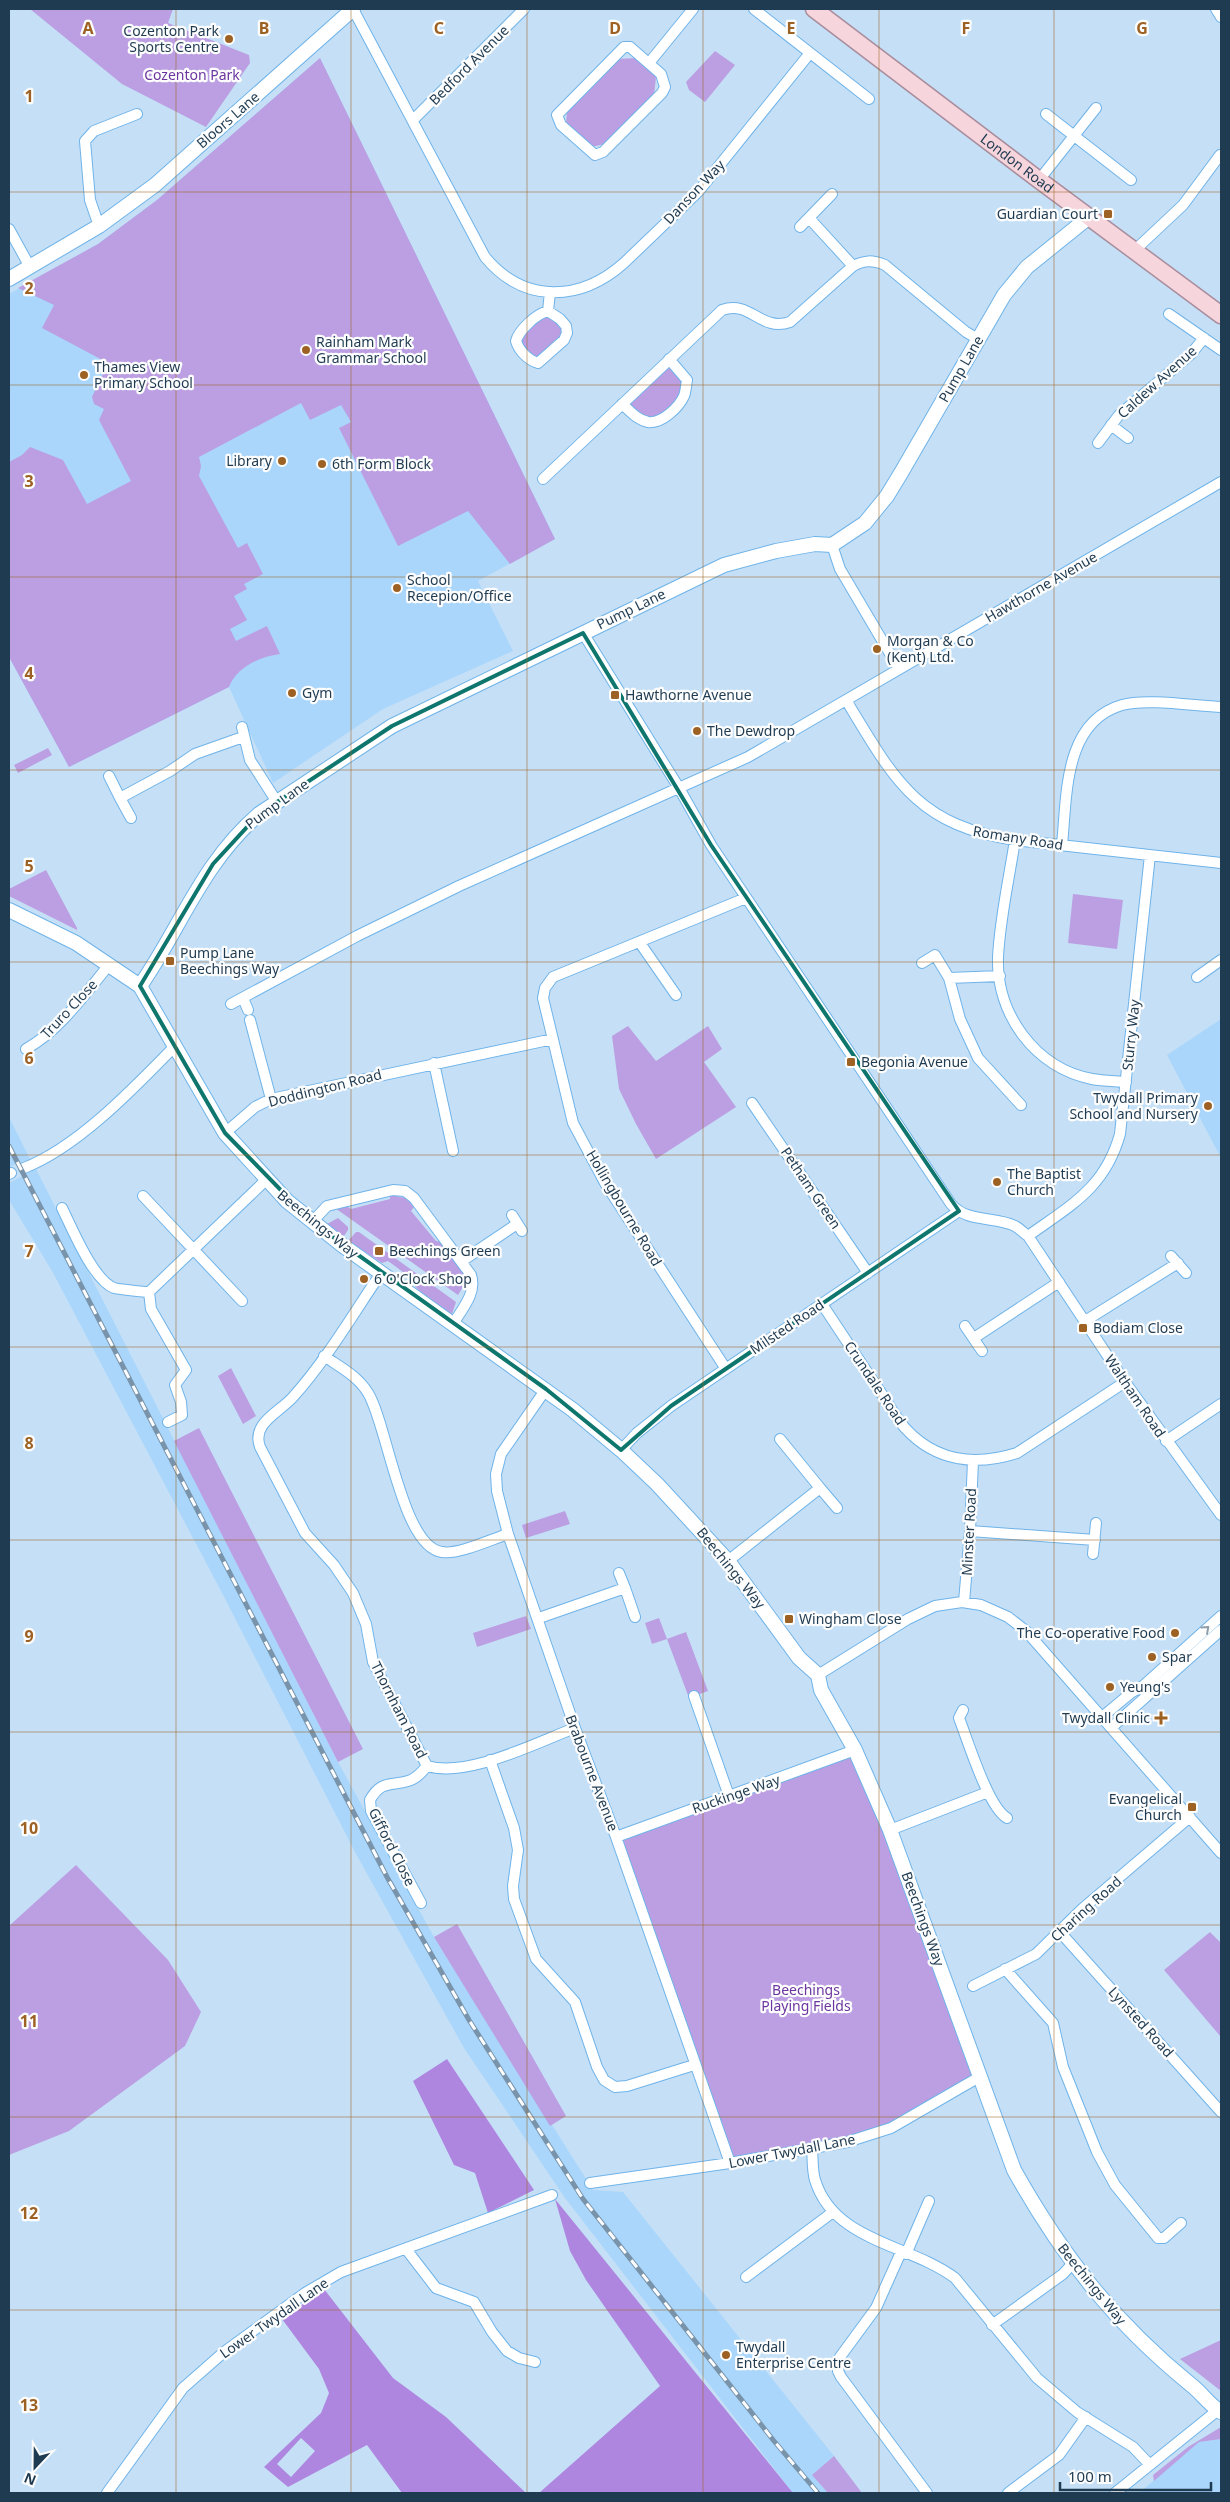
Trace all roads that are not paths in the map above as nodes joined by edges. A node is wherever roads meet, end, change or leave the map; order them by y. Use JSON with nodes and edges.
{"nodes":[{"id":1,"x":353,"y":9,"type":"edge"},
{"id":2,"x":524,"y":9,"type":"edge"},
{"id":3,"x":693,"y":9,"type":"edge"},
{"id":4,"x":754,"y":9,"type":"edge"},
{"id":5,"x":814,"y":9,"type":"edge"},
{"id":6,"x":1216,"y":9,"type":"edge"},
{"id":7,"x":1221,"y":17,"type":"edge"},
{"id":8,"x":810,"y":52,"type":"junction"},
{"id":9,"x":649,"y":63,"type":"junction"},
{"id":10,"x":869,"y":99,"type":"dead end"},
{"id":11,"x":1096,"y":108,"type":"dead end"},
{"id":12,"x":137,"y":114,"type":"dead end"},
{"id":13,"x":1046,"y":114,"type":"dead end"},
{"id":14,"x":413,"y":120,"type":"junction"},
{"id":15,"x":1073,"y":135,"type":"junction"},
{"id":16,"x":1220,"y":155,"type":"edge"},
{"id":17,"x":1039,"y":180,"type":"junction"},
{"id":18,"x":1131,"y":180,"type":"dead end"},
{"id":19,"x":832,"y":194,"type":"dead end"},
{"id":20,"x":809,"y":218,"type":"junction"},
{"id":21,"x":1089,"y":218,"type":"junction"},
{"id":22,"x":99,"y":226,"type":"junction"},
{"id":23,"x":800,"y":228,"type":"dead end"},
{"id":24,"x":9,"y":229,"type":"edge"},
{"id":25,"x":1134,"y":251,"type":"junction"},
{"id":26,"x":853,"y":266,"type":"junction"},
{"id":27,"x":30,"y":267,"type":"junction"},
{"id":28,"x":9,"y":279,"type":"edge"},
{"id":29,"x":550,"y":292,"type":"junction"},
{"id":30,"x":548,"y":311,"type":"junction"},
{"id":31,"x":1169,"y":314,"type":"dead end"},
{"id":32,"x":1221,"y":315,"type":"edge"},
{"id":33,"x":1204,"y":338,"type":"junction"},
{"id":34,"x":978,"y":339,"type":"junction"},
{"id":35,"x":1221,"y":350,"type":"edge"},
{"id":36,"x":669,"y":359,"type":"junction"},
{"id":37,"x":622,"y":404,"type":"junction"},
{"id":38,"x":1111,"y":425,"type":"junction"},
{"id":39,"x":1128,"y":438,"type":"dead end"},
{"id":40,"x":1098,"y":443,"type":"dead end"},
{"id":41,"x":543,"y":479,"type":"dead end"},
{"id":42,"x":1221,"y":482,"type":"edge"},
{"id":43,"x":832,"y":545,"type":"junction"},
{"id":44,"x":582,"y":632,"type":"junction"},
{"id":45,"x":899,"y":669,"type":"junction"},
{"id":46,"x":846,"y":700,"type":"junction"},
{"id":47,"x":1221,"y":707,"type":"edge"},
{"id":48,"x":109,"y":776,"type":"dead end"},
{"id":49,"x":679,"y":788,"type":"junction"},
{"id":50,"x":120,"y":798,"type":"junction"},
{"id":51,"x":277,"y":802,"type":"junction"},
{"id":52,"x":132,"y":818,"type":"dead end"},
{"id":53,"x":1015,"y":840,"type":"junction"},
{"id":54,"x":1062,"y":845,"type":"junction"},
{"id":55,"x":1150,"y":855,"type":"junction"},
{"id":56,"x":1221,"y":863,"type":"edge"},
{"id":57,"x":746,"y":898,"type":"junction"},
{"id":58,"x":9,"y":910,"type":"edge"},
{"id":59,"x":640,"y":943,"type":"junction"},
{"id":60,"x":1221,"y":960,"type":"edge"},
{"id":61,"x":922,"y":963,"type":"dead end"},
{"id":62,"x":109,"y":965,"type":"junction"},
{"id":63,"x":1000,"y":976,"type":"junction"},
{"id":64,"x":1197,"y":977,"type":"dead end"},
{"id":65,"x":949,"y":978,"type":"junction"},
{"id":66,"x":140,"y":986,"type":"junction"},
{"id":67,"x":676,"y":995,"type":"dead end"},
{"id":68,"x":243,"y":998,"type":"junction"},
{"id":69,"x":232,"y":1004,"type":"dead end"},
{"id":70,"x":553,"y":1039,"type":"junction"},
{"id":71,"x":175,"y":1046,"type":"junction"},
{"id":72,"x":26,"y":1050,"type":"dead end"},
{"id":73,"x":434,"y":1063,"type":"junction"},
{"id":74,"x":1126,"y":1082,"type":"junction"},
{"id":75,"x":270,"y":1099,"type":"junction"},
{"id":76,"x":752,"y":1103,"type":"dead end"},
{"id":77,"x":1021,"y":1105,"type":"dead end"},
{"id":78,"x":225,"y":1133,"type":"junction"},
{"id":79,"x":453,"y":1151,"type":"dead end"},
{"id":80,"x":24,"y":1168,"type":"dead end"},
{"id":81,"x":266,"y":1180,"type":"junction"},
{"id":82,"x":143,"y":1196,"type":"dead end"},
{"id":83,"x":62,"y":1208,"type":"dead end"},
{"id":84,"x":959,"y":1211,"type":"junction"},
{"id":85,"x":312,"y":1222,"type":"junction"},
{"id":86,"x":517,"y":1223,"type":"dead end"},
{"id":87,"x":1028,"y":1236,"type":"junction"},
{"id":88,"x":193,"y":1250,"type":"junction"},
{"id":89,"x":462,"y":1261,"type":"junction"},
{"id":90,"x":381,"y":1273,"type":"junction"},
{"id":91,"x":868,"y":1273,"type":"junction"},
{"id":92,"x":1186,"y":1273,"type":"dead end"},
{"id":93,"x":1059,"y":1282,"type":"junction"},
{"id":94,"x":149,"y":1292,"type":"junction"},
{"id":95,"x":242,"y":1301,"type":"dead end"},
{"id":96,"x":822,"y":1304,"type":"junction"},
{"id":97,"x":1085,"y":1322,"type":"junction"},
{"id":98,"x":453,"y":1324,"type":"junction"},
{"id":99,"x":965,"y":1326,"type":"dead end"},
{"id":100,"x":974,"y":1338,"type":"junction"},
{"id":101,"x":982,"y":1351,"type":"dead end"},
{"id":102,"x":324,"y":1356,"type":"junction"},
{"id":103,"x":726,"y":1369,"type":"junction"},
{"id":104,"x":1125,"y":1382,"type":"junction"},
{"id":105,"x":546,"y":1389,"type":"junction"},
{"id":106,"x":1221,"y":1404,"type":"edge"},
{"id":107,"x":168,"y":1422,"type":"dead end"},
{"id":108,"x":780,"y":1439,"type":"dead end"},
{"id":109,"x":1166,"y":1441,"type":"junction"},
{"id":110,"x":621,"y":1450,"type":"junction"},
{"id":111,"x":973,"y":1462,"type":"junction"},
{"id":112,"x":820,"y":1488,"type":"junction"},
{"id":113,"x":837,"y":1508,"type":"dead end"},
{"id":114,"x":1221,"y":1515,"type":"edge"},
{"id":115,"x":1096,"y":1523,"type":"dead end"},
{"id":116,"x":970,"y":1531,"type":"junction"},
{"id":117,"x":508,"y":1534,"type":"junction"},
{"id":118,"x":1095,"y":1540,"type":"junction"},
{"id":119,"x":1094,"y":1554,"type":"dead end"},
{"id":120,"x":728,"y":1561,"type":"junction"},
{"id":121,"x":619,"y":1573,"type":"dead end"},
{"id":122,"x":625,"y":1588,"type":"junction"},
{"id":123,"x":964,"y":1602,"type":"junction"},
{"id":124,"x":1221,"y":1616,"type":"edge"},
{"id":125,"x":635,"y":1617,"type":"dead end"},
{"id":126,"x":539,"y":1618,"type":"junction"},
{"id":127,"x":1221,"y":1630,"type":"edge"},
{"id":128,"x":818,"y":1675,"type":"junction"},
{"id":129,"x":694,"y":1696,"type":"dead end"},
{"id":130,"x":964,"y":1710,"type":"dead end"},
{"id":131,"x":1102,"y":1717,"type":"junction"},
{"id":132,"x":1112,"y":1727,"type":"junction"},
{"id":133,"x":575,"y":1728,"type":"junction"},
{"id":134,"x":855,"y":1750,"type":"junction"},
{"id":135,"x":490,"y":1760,"type":"junction"},
{"id":136,"x":427,"y":1766,"type":"junction"},
{"id":137,"x":988,"y":1792,"type":"junction"},
{"id":138,"x":729,"y":1796,"type":"junction"},
{"id":139,"x":1190,"y":1817,"type":"junction"},
{"id":140,"x":1007,"y":1818,"type":"dead end"},
{"id":141,"x":890,"y":1830,"type":"junction"},
{"id":142,"x":616,"y":1837,"type":"junction"},
{"id":143,"x":1221,"y":1853,"type":"edge"},
{"id":144,"x":421,"y":1903,"type":"dead end"},
{"id":145,"x":1060,"y":1932,"type":"junction"},
{"id":146,"x":1005,"y":1969,"type":"junction"},
{"id":147,"x":973,"y":1986,"type":"dead end"},
{"id":148,"x":694,"y":2064,"type":"junction"},
{"id":149,"x":981,"y":2076,"type":"junction"},
{"id":150,"x":1221,"y":2112,"type":"edge"},
{"id":151,"x":812,"y":2149,"type":"junction"},
{"id":152,"x":730,"y":2163,"type":"junction"},
{"id":153,"x":590,"y":2183,"type":"dead end"},
{"id":154,"x":552,"y":2195,"type":"dead end"},
{"id":155,"x":929,"y":2201,"type":"dead end"},
{"id":156,"x":833,"y":2212,"type":"junction"},
{"id":157,"x":1181,"y":2223,"type":"dead end"},
{"id":158,"x":406,"y":2248,"type":"junction"},
{"id":159,"x":904,"y":2253,"type":"junction"},
{"id":160,"x":1073,"y":2263,"type":"junction"},
{"id":161,"x":746,"y":2277,"type":"dead end"},
{"id":162,"x":992,"y":2325,"type":"junction"},
{"id":163,"x":535,"y":2362,"type":"dead end"},
{"id":164,"x":1220,"y":2411,"type":"edge"},
{"id":165,"x":1086,"y":2417,"type":"junction"},
{"id":166,"x":1150,"y":2465,"type":"junction"},
{"id":167,"x":107,"y":2493,"type":"edge"},
{"id":168,"x":927,"y":2493,"type":"edge"},
{"id":169,"x":1008,"y":2493,"type":"edge"},
{"id":170,"x":1115,"y":2493,"type":"edge"}],
"edges":[{"from":1,"to":14,"type":"street","name":"Danson Way"},
{"from":1,"to":22,"type":"street","name":"Bloors Lane"},
{"from":2,"to":14,"type":"street","name":"Bedford Avenue"},
{"from":3,"to":9,"type":"street"},
{"from":4,"to":8,"type":"street"},
{"from":5,"to":17,"type":"main road","name":"London Road"},
{"from":6,"to":7,"type":"street"},
{"from":8,"to":10,"type":"street"},
{"from":8,"to":29,"type":"street","name":"Danson Way"},
{"from":9,"to":9,"type":"street"},
{"from":11,"to":15,"type":"street"},
{"from":12,"to":22,"type":"street"},
{"from":13,"to":15,"type":"street"},
{"from":14,"to":29,"type":"street","name":"Danson Way"},
{"from":15,"to":17,"type":"street"},
{"from":15,"to":18,"type":"street"},
{"from":16,"to":25,"type":"street"},
{"from":17,"to":21,"type":"main road","name":"London Road"},
{"from":19,"to":20,"type":"street"},
{"from":20,"to":23,"type":"street"},
{"from":20,"to":26,"type":"street"},
{"from":21,"to":25,"type":"main road","name":"London Road"},
{"from":21,"to":34,"type":"street","name":"Pump Lane"},
{"from":22,"to":27,"type":"street","name":"Bloors Lane"},
{"from":24,"to":27,"type":"street"},
{"from":25,"to":32,"type":"main road","name":"London Road"},
{"from":26,"to":34,"type":"street"},
{"from":26,"to":36,"type":"street"},
{"from":27,"to":28,"type":"street","name":"Bloors Lane"},
{"from":29,"to":30,"type":"street"},
{"from":30,"to":30,"type":"street"},
{"from":31,"to":33,"type":"street","name":"Caldew Avenue"},
{"from":33,"to":35,"type":"street","name":"Caldew Avenue"},
{"from":33,"to":38,"type":"street","name":"Caldew Avenue"},
{"from":34,"to":43,"type":"street","name":"Pump Lane"},
{"from":36,"to":37,"type":"street"},
{"from":36,"to":37,"type":"street"},
{"from":37,"to":41,"type":"street"},
{"from":38,"to":39,"type":"street","name":"Caldew Avenue"},
{"from":38,"to":40,"type":"street","name":"Caldew Avenue"},
{"from":42,"to":45,"type":"street","name":"Hawthorne Avenue"},
{"from":43,"to":44,"type":"street","name":"Pump Lane"},
{"from":43,"to":45,"type":"street"},
{"from":44,"to":49,"type":"street"},
{"from":44,"to":51,"type":"street","name":"Pump Lane"},
{"from":45,"to":46,"type":"street","name":"Hawthorne Avenue"},
{"from":46,"to":49,"type":"street","name":"Hawthorne Avenue"},
{"from":46,"to":53,"type":"street","name":"Romany Road"},
{"from":47,"to":54,"type":"street"},
{"from":48,"to":50,"type":"street"},
{"from":49,"to":57,"type":"street"},
{"from":49,"to":68,"type":"street","name":"Hawthorne Avenue"},
{"from":50,"to":51,"type":"street"},
{"from":50,"to":52,"type":"street"},
{"from":51,"to":66,"type":"street","name":"Pump Lane"},
{"from":53,"to":54,"type":"street","name":"Romany Road"},
{"from":53,"to":63,"type":"street"},
{"from":54,"to":55,"type":"street","name":"Romany Road"},
{"from":55,"to":56,"type":"street","name":"Romany Road"},
{"from":55,"to":74,"type":"street","name":"Sturry Way"},
{"from":57,"to":59,"type":"street","name":"Hollingbourne Road"},
{"from":57,"to":84,"type":"street"},
{"from":58,"to":62,"type":"street","name":"Beechings Way"},
{"from":59,"to":67,"type":"street"},
{"from":59,"to":70,"type":"street","name":"Hollingbourne Road"},
{"from":60,"to":64,"type":"street"},
{"from":61,"to":65,"type":"street"},
{"from":62,"to":66,"type":"street","name":"Beechings Way"},
{"from":62,"to":72,"type":"street","name":"Truro Close"},
{"from":63,"to":65,"type":"street"},
{"from":63,"to":74,"type":"street"},
{"from":65,"to":77,"type":"street"},
{"from":66,"to":71,"type":"street","name":"Beechings Way"},
{"from":68,"to":69,"type":"street","name":"Hawthorne Avenue"},
{"from":68,"to":75,"type":"street"},
{"from":70,"to":73,"type":"street","name":"Doddington Road"},
{"from":70,"to":103,"type":"street","name":"Hollingbourne Road"},
{"from":71,"to":78,"type":"street","name":"Beechings Way"},
{"from":71,"to":80,"type":"street"},
{"from":73,"to":75,"type":"street","name":"Doddington Road"},
{"from":73,"to":79,"type":"street"},
{"from":74,"to":87,"type":"street","name":"Sturry Way"},
{"from":75,"to":78,"type":"street","name":"Doddington Road"},
{"from":76,"to":91,"type":"street","name":"Petham Green"},
{"from":78,"to":81,"type":"street","name":"Beechings Way"},
{"from":81,"to":85,"type":"street","name":"Beechings Way"},
{"from":81,"to":88,"type":"street"},
{"from":82,"to":88,"type":"street"},
{"from":83,"to":94,"type":"street"},
{"from":84,"to":87,"type":"street","name":"Waltham Road"},
{"from":84,"to":91,"type":"street","name":"Milsted Road"},
{"from":85,"to":89,"type":"street"},
{"from":85,"to":90,"type":"street","name":"Beechings Way"},
{"from":86,"to":89,"type":"street"},
{"from":87,"to":93,"type":"street","name":"Waltham Road"},
{"from":88,"to":94,"type":"street"},
{"from":88,"to":95,"type":"street"},
{"from":89,"to":98,"type":"street"},
{"from":90,"to":98,"type":"street","name":"Beechings Way"},
{"from":90,"to":102,"type":"street","name":"Thornham Road"},
{"from":91,"to":96,"type":"street","name":"Milsted Road"},
{"from":92,"to":97,"type":"street"},
{"from":93,"to":97,"type":"street","name":"Waltham Road"},
{"from":93,"to":100,"type":"street"},
{"from":94,"to":107,"type":"street"},
{"from":96,"to":103,"type":"street","name":"Milsted Road"},
{"from":96,"to":111,"type":"street","name":"Crundale Road"},
{"from":97,"to":104,"type":"street","name":"Waltham Road"},
{"from":98,"to":105,"type":"street","name":"Beechings Way"},
{"from":99,"to":100,"type":"street"},
{"from":100,"to":101,"type":"street"},
{"from":102,"to":117,"type":"street"},
{"from":102,"to":136,"type":"street","name":"Thornham Road"},
{"from":103,"to":110,"type":"street","name":"Milsted Road"},
{"from":104,"to":109,"type":"street","name":"Waltham Road"},
{"from":104,"to":111,"type":"street","name":"Crundale Road"},
{"from":105,"to":110,"type":"street","name":"Beechings Way"},
{"from":105,"to":117,"type":"street","name":"Brabourne Avenue"},
{"from":106,"to":109,"type":"street"},
{"from":108,"to":112,"type":"street"},
{"from":109,"to":114,"type":"street","name":"Waltham Road"},
{"from":110,"to":120,"type":"street","name":"Beechings Way"},
{"from":111,"to":116,"type":"street","name":"Minster Road"},
{"from":112,"to":113,"type":"street"},
{"from":112,"to":120,"type":"street"},
{"from":115,"to":118,"type":"street"},
{"from":116,"to":118,"type":"street"},
{"from":116,"to":123,"type":"street","name":"Minster Road"},
{"from":117,"to":126,"type":"street","name":"Brabourne Avenue"},
{"from":118,"to":119,"type":"street"},
{"from":120,"to":128,"type":"street","name":"Beechings Way"},
{"from":121,"to":122,"type":"street"},
{"from":122,"to":125,"type":"street"},
{"from":122,"to":126,"type":"street"},
{"from":123,"to":128,"type":"street"},
{"from":123,"to":131,"type":"street"},
{"from":131,"to":124,"type":"street","one_way":true},
{"from":126,"to":133,"type":"street","name":"Brabourne Avenue"},
{"from":127,"to":132,"type":"street"},
{"from":128,"to":134,"type":"street","name":"Beechings Way"},
{"from":129,"to":138,"type":"street"},
{"from":130,"to":137,"type":"street"},
{"from":131,"to":132,"type":"street"},
{"from":132,"to":139,"type":"street"},
{"from":133,"to":135,"type":"street","name":"Thornham Road"},
{"from":133,"to":142,"type":"street","name":"Brabourne Avenue"},
{"from":134,"to":138,"type":"street","name":"Ruckinge Way"},
{"from":134,"to":141,"type":"street","name":"Beechings Way"},
{"from":135,"to":136,"type":"street","name":"Thornham Road"},
{"from":135,"to":148,"type":"street"},
{"from":136,"to":144,"type":"street","name":"Gifford Close"},
{"from":137,"to":140,"type":"street"},
{"from":137,"to":141,"type":"street"},
{"from":138,"to":142,"type":"street","name":"Ruckinge Way"},
{"from":139,"to":143,"type":"street"},
{"from":139,"to":145,"type":"street","name":"Charing Road"},
{"from":141,"to":149,"type":"street","name":"Beechings Way"},
{"from":142,"to":148,"type":"street","name":"Brabourne Avenue"},
{"from":145,"to":146,"type":"street","name":"Charing Road"},
{"from":145,"to":150,"type":"street","name":"Lynsted Road"},
{"from":146,"to":147,"type":"street","name":"Charing Road"},
{"from":146,"to":157,"type":"street"},
{"from":148,"to":152,"type":"street","name":"Brabourne Avenue"},
{"from":149,"to":151,"type":"street","name":"Lower Twydall Lane"},
{"from":149,"to":160,"type":"street","name":"Beechings Way"},
{"from":151,"to":152,"type":"street","name":"Lower Twydall Lane"},
{"from":151,"to":156,"type":"street"},
{"from":152,"to":153,"type":"street","name":"Lower Twydall Lane"},
{"from":154,"to":158,"type":"street","name":"Lower Twydall Lane"},
{"from":155,"to":159,"type":"street"},
{"from":156,"to":159,"type":"street"},
{"from":156,"to":161,"type":"street"},
{"from":158,"to":163,"type":"street"},
{"from":158,"to":167,"type":"street","name":"Lower Twydall Lane"},
{"from":159,"to":162,"type":"street"},
{"from":159,"to":168,"type":"street"},
{"from":160,"to":162,"type":"street"},
{"from":160,"to":164,"type":"street","name":"Beechings Way"},
{"from":162,"to":165,"type":"street"},
{"from":164,"to":166,"type":"street"},
{"from":165,"to":166,"type":"street"},
{"from":165,"to":169,"type":"street"},
{"from":166,"to":170,"type":"street"}]}
